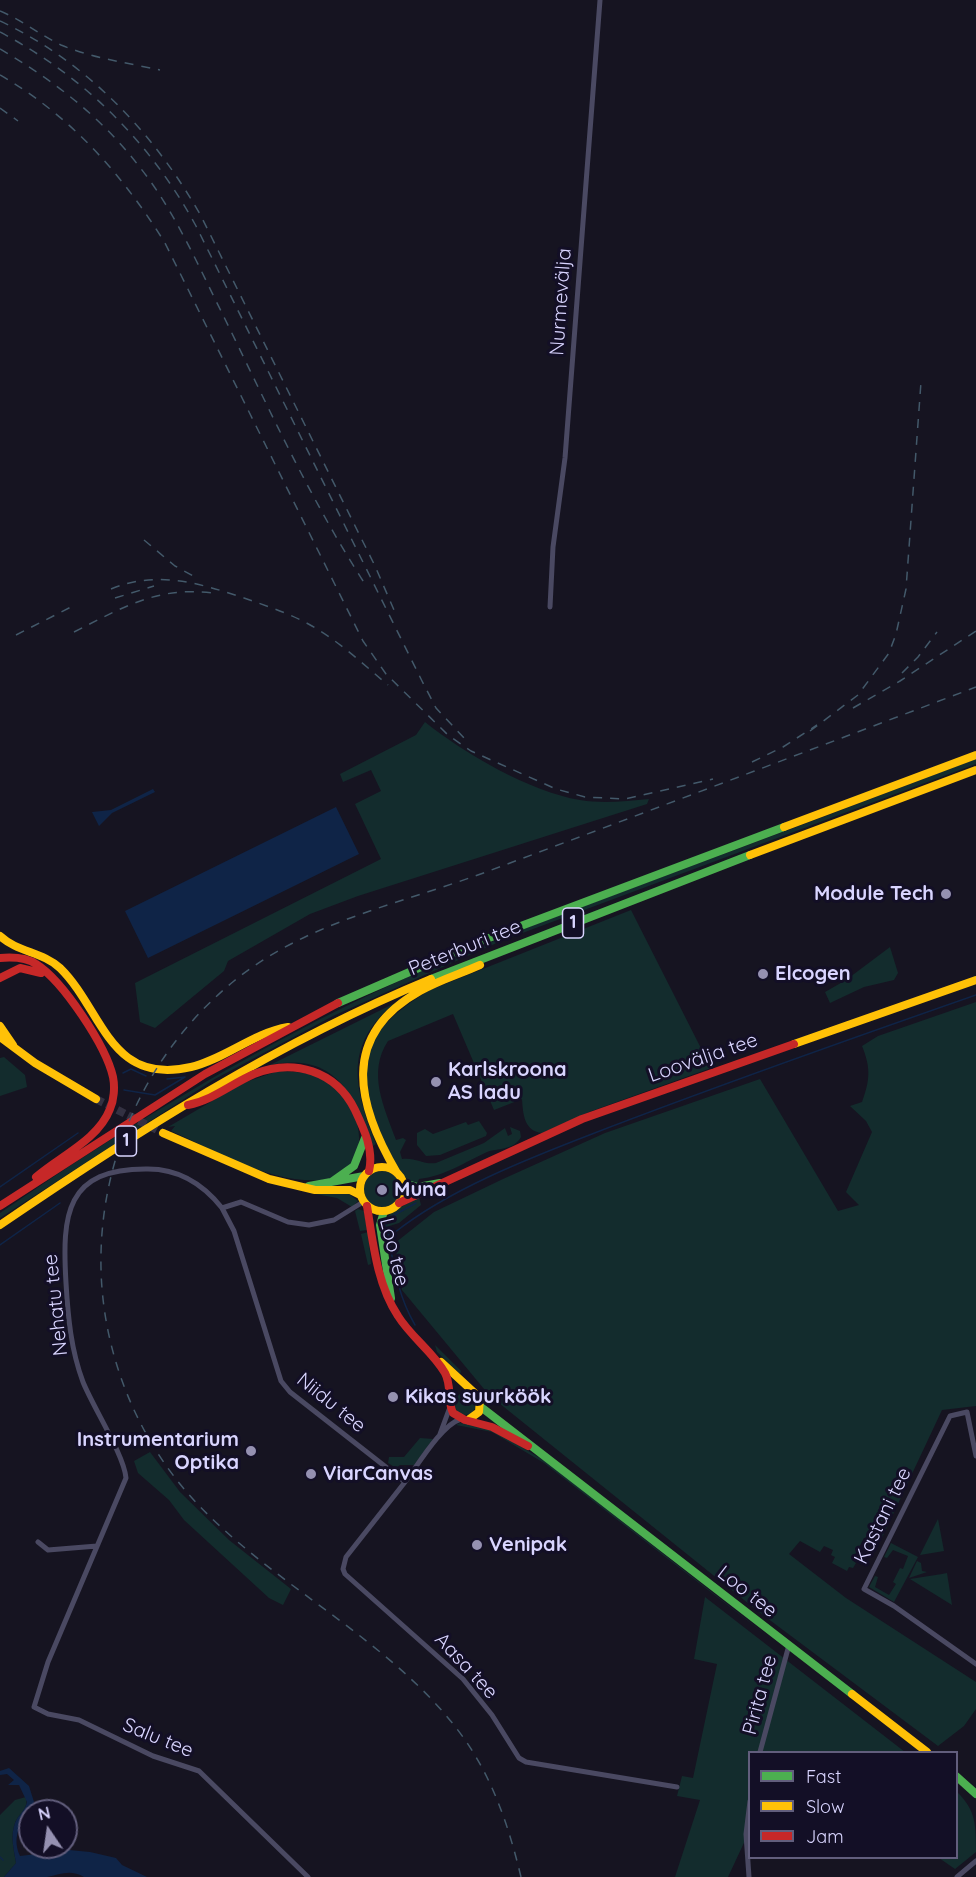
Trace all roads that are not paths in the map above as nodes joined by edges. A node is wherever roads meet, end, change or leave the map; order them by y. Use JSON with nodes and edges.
{"nodes":[{"id":1,"x":600,"y":0,"type":"edge"},
{"id":2,"x":550,"y":607,"type":"dead end"},
{"id":3,"x":976,"y":755,"type":"edge"},
{"id":4,"x":976,"y":770,"type":"edge"},
{"id":5,"x":0,"y":936,"type":"edge"},
{"id":6,"x":510,"y":946,"type":"junction"},
{"id":7,"x":0,"y":958,"type":"edge"},
{"id":8,"x":0,"y":978,"type":"edge"},
{"id":9,"x":52,"y":978,"type":"junction"},
{"id":10,"x":976,"y":980,"type":"edge"},
{"id":11,"x":0,"y":1026,"type":"edge"},
{"id":12,"x":293,"y":1027,"type":"junction"},
{"id":13,"x":0,"y":1037,"type":"edge"},
{"id":14,"x":15,"y":1048,"type":"junction"},
{"id":15,"x":96,"y":1100,"type":"tunnel mouth"},
{"id":16,"x":183,"y":1106,"type":"junction"},
{"id":17,"x":164,"y":1133,"type":"tunnel mouth"},
{"id":18,"x":365,"y":1136,"type":"junction"},
{"id":19,"x":397,"y":1173,"type":"junction"},
{"id":20,"x":366,"y":1174,"type":"junction"},
{"id":21,"x":447,"y":1182,"type":"junction"},
{"id":22,"x":330,"y":1183,"type":"junction"},
{"id":23,"x":403,"y":1183,"type":"junction"},
{"id":24,"x":302,"y":1186,"type":"junction"},
{"id":25,"x":17,"y":1195,"type":"junction"},
{"id":26,"x":363,"y":1201,"type":"junction"},
{"id":27,"x":399,"y":1203,"type":"junction"},
{"id":28,"x":0,"y":1206,"type":"edge"},
{"id":29,"x":222,"y":1208,"type":"junction"},
{"id":30,"x":384,"y":1211,"type":"junction"},
{"id":31,"x":0,"y":1225,"type":"edge"},
{"id":32,"x":393,"y":1305,"type":"junction"},
{"id":33,"x":431,"y":1353,"type":"junction"},
{"id":34,"x":474,"y":1391,"type":"junction"},
{"id":35,"x":452,"y":1395,"type":"junction"},
{"id":36,"x":450,"y":1407,"type":"junction"},
{"id":37,"x":481,"y":1407,"type":"junction"},
{"id":38,"x":464,"y":1419,"type":"junction"},
{"id":39,"x":440,"y":1436,"type":"junction"},
{"id":40,"x":976,"y":1456,"type":"edge"},
{"id":41,"x":548,"y":1457,"type":"junction"},
{"id":42,"x":405,"y":1482,"type":"junction"},
{"id":43,"x":38,"y":1542,"type":"dead end"},
{"id":44,"x":97,"y":1546,"type":"junction"},
{"id":45,"x":789,"y":1645,"type":"junction"},
{"id":46,"x":976,"y":1664,"type":"edge"},
{"id":47,"x":33,"y":1703,"type":"joint"},
{"id":48,"x":760,"y":1751,"type":"edge"},
{"id":49,"x":926,"y":1751,"type":"edge"},
{"id":50,"x":958,"y":1776,"type":"edge"},
{"id":51,"x":958,"y":1777,"type":"edge"},
{"id":52,"x":976,"y":1785,"type":"edge"},
{"id":53,"x":677,"y":1787,"type":"dead end"},
{"id":54,"x":976,"y":1794,"type":"edge"},
{"id":55,"x":748,"y":1818,"type":"edge"},
{"id":56,"x":976,"y":1861,"type":"edge"},
{"id":57,"x":308,"y":1877,"type":"edge"},
{"id":58,"x":749,"y":1877,"type":"edge"},
{"id":59,"x":957,"y":1877,"type":"edge"}],
"edges":[{"from":1,"to":2,"type":"street","name":"Nurmevälja"},
{"from":3,"to":12,"type":"main road","name":"Peterburi tee","number":"1"},
{"from":4,"to":6,"type":"main road","name":"Peterburi tee","number":"1"},
{"from":5,"to":12,"type":"main road"},
{"from":6,"to":16,"type":"main road","name":"Peterburi tee","number":"1"},
{"from":6,"to":19,"type":"main road"},
{"from":7,"to":9,"type":"main road"},
{"from":8,"to":9,"type":"main road"},
{"from":9,"to":25,"type":"main road"},
{"from":10,"to":21,"type":"main road","name":"Loovälja tee"},
{"from":11,"to":14,"type":"main road"},
{"from":12,"to":25,"type":"main road","name":"Peterburi tee","number":"1"},
{"from":13,"to":14,"type":"main road"},
{"from":14,"to":15,"type":"main road"},
{"from":16,"to":18,"type":"main road"},
{"from":16,"to":31,"type":"main road","name":"Peterburi tee","number":"1"},
{"from":17,"to":24,"type":"main road"},
{"from":18,"to":20,"type":"main road"},
{"from":18,"to":22,"type":"main road"},
{"from":19,"to":20,"type":"main road"},
{"from":19,"to":23,"type":"main road"},
{"from":20,"to":22,"type":"main road"},
{"from":20,"to":26,"type":"main road"},
{"from":21,"to":23,"type":"main road","name":"Loovälja tee"},
{"from":21,"to":27,"type":"main road","name":"Loovälja tee"},
{"from":22,"to":24,"type":"main road"},
{"from":23,"to":27,"type":"main road"},
{"from":24,"to":26,"type":"main road"},
{"from":25,"to":28,"type":"main road","name":"Peterburi tee","number":"1"},
{"from":26,"to":29,"type":"street"},
{"from":26,"to":30,"type":"main road"},
{"from":26,"to":32,"type":"main road","name":"Loo tee"},
{"from":27,"to":30,"type":"main road"},
{"from":29,"to":42,"type":"street","name":"Niidu tee"},
{"from":29,"to":44,"type":"street","name":"Nehatu tee"},
{"from":30,"to":32,"type":"main road","name":"Loo tee"},
{"from":32,"to":33,"type":"main road","name":"Loo tee"},
{"from":33,"to":34,"type":"main road","name":"Loo tee"},
{"from":33,"to":35,"type":"main road","name":"Loo tee"},
{"from":34,"to":35,"type":"main road"},
{"from":34,"to":37,"type":"main road","name":"Loo tee"},
{"from":35,"to":36,"type":"main road","name":"Loo tee"},
{"from":36,"to":38,"type":"main road","name":"Loo tee"},
{"from":36,"to":39,"type":"street"},
{"from":37,"to":38,"type":"main road"},
{"from":37,"to":41,"type":"main road","name":"Loo tee"},
{"from":38,"to":39,"type":"street"},
{"from":38,"to":41,"type":"main road","name":"Loo tee"},
{"from":39,"to":42,"type":"street"},
{"from":40,"to":46,"type":"street","name":"Kastani tee"},
{"from":41,"to":45,"type":"main road","name":"Loo tee"},
{"from":42,"to":53,"type":"street","name":"Aasa tee"},
{"from":43,"to":44,"type":"street"},
{"from":44,"to":47,"type":"street","name":"Nehatu tee"},
{"from":45,"to":48,"type":"street","name":"Pirita tee"},
{"from":45,"to":49,"type":"main road","name":"Loo tee"},
{"from":47,"to":57,"type":"street","name":"Salu tee"},
{"from":50,"to":52,"type":"main road"},
{"from":51,"to":54,"type":"main road"},
{"from":55,"to":58,"type":"street"},
{"from":56,"to":59,"type":"street"}]}
